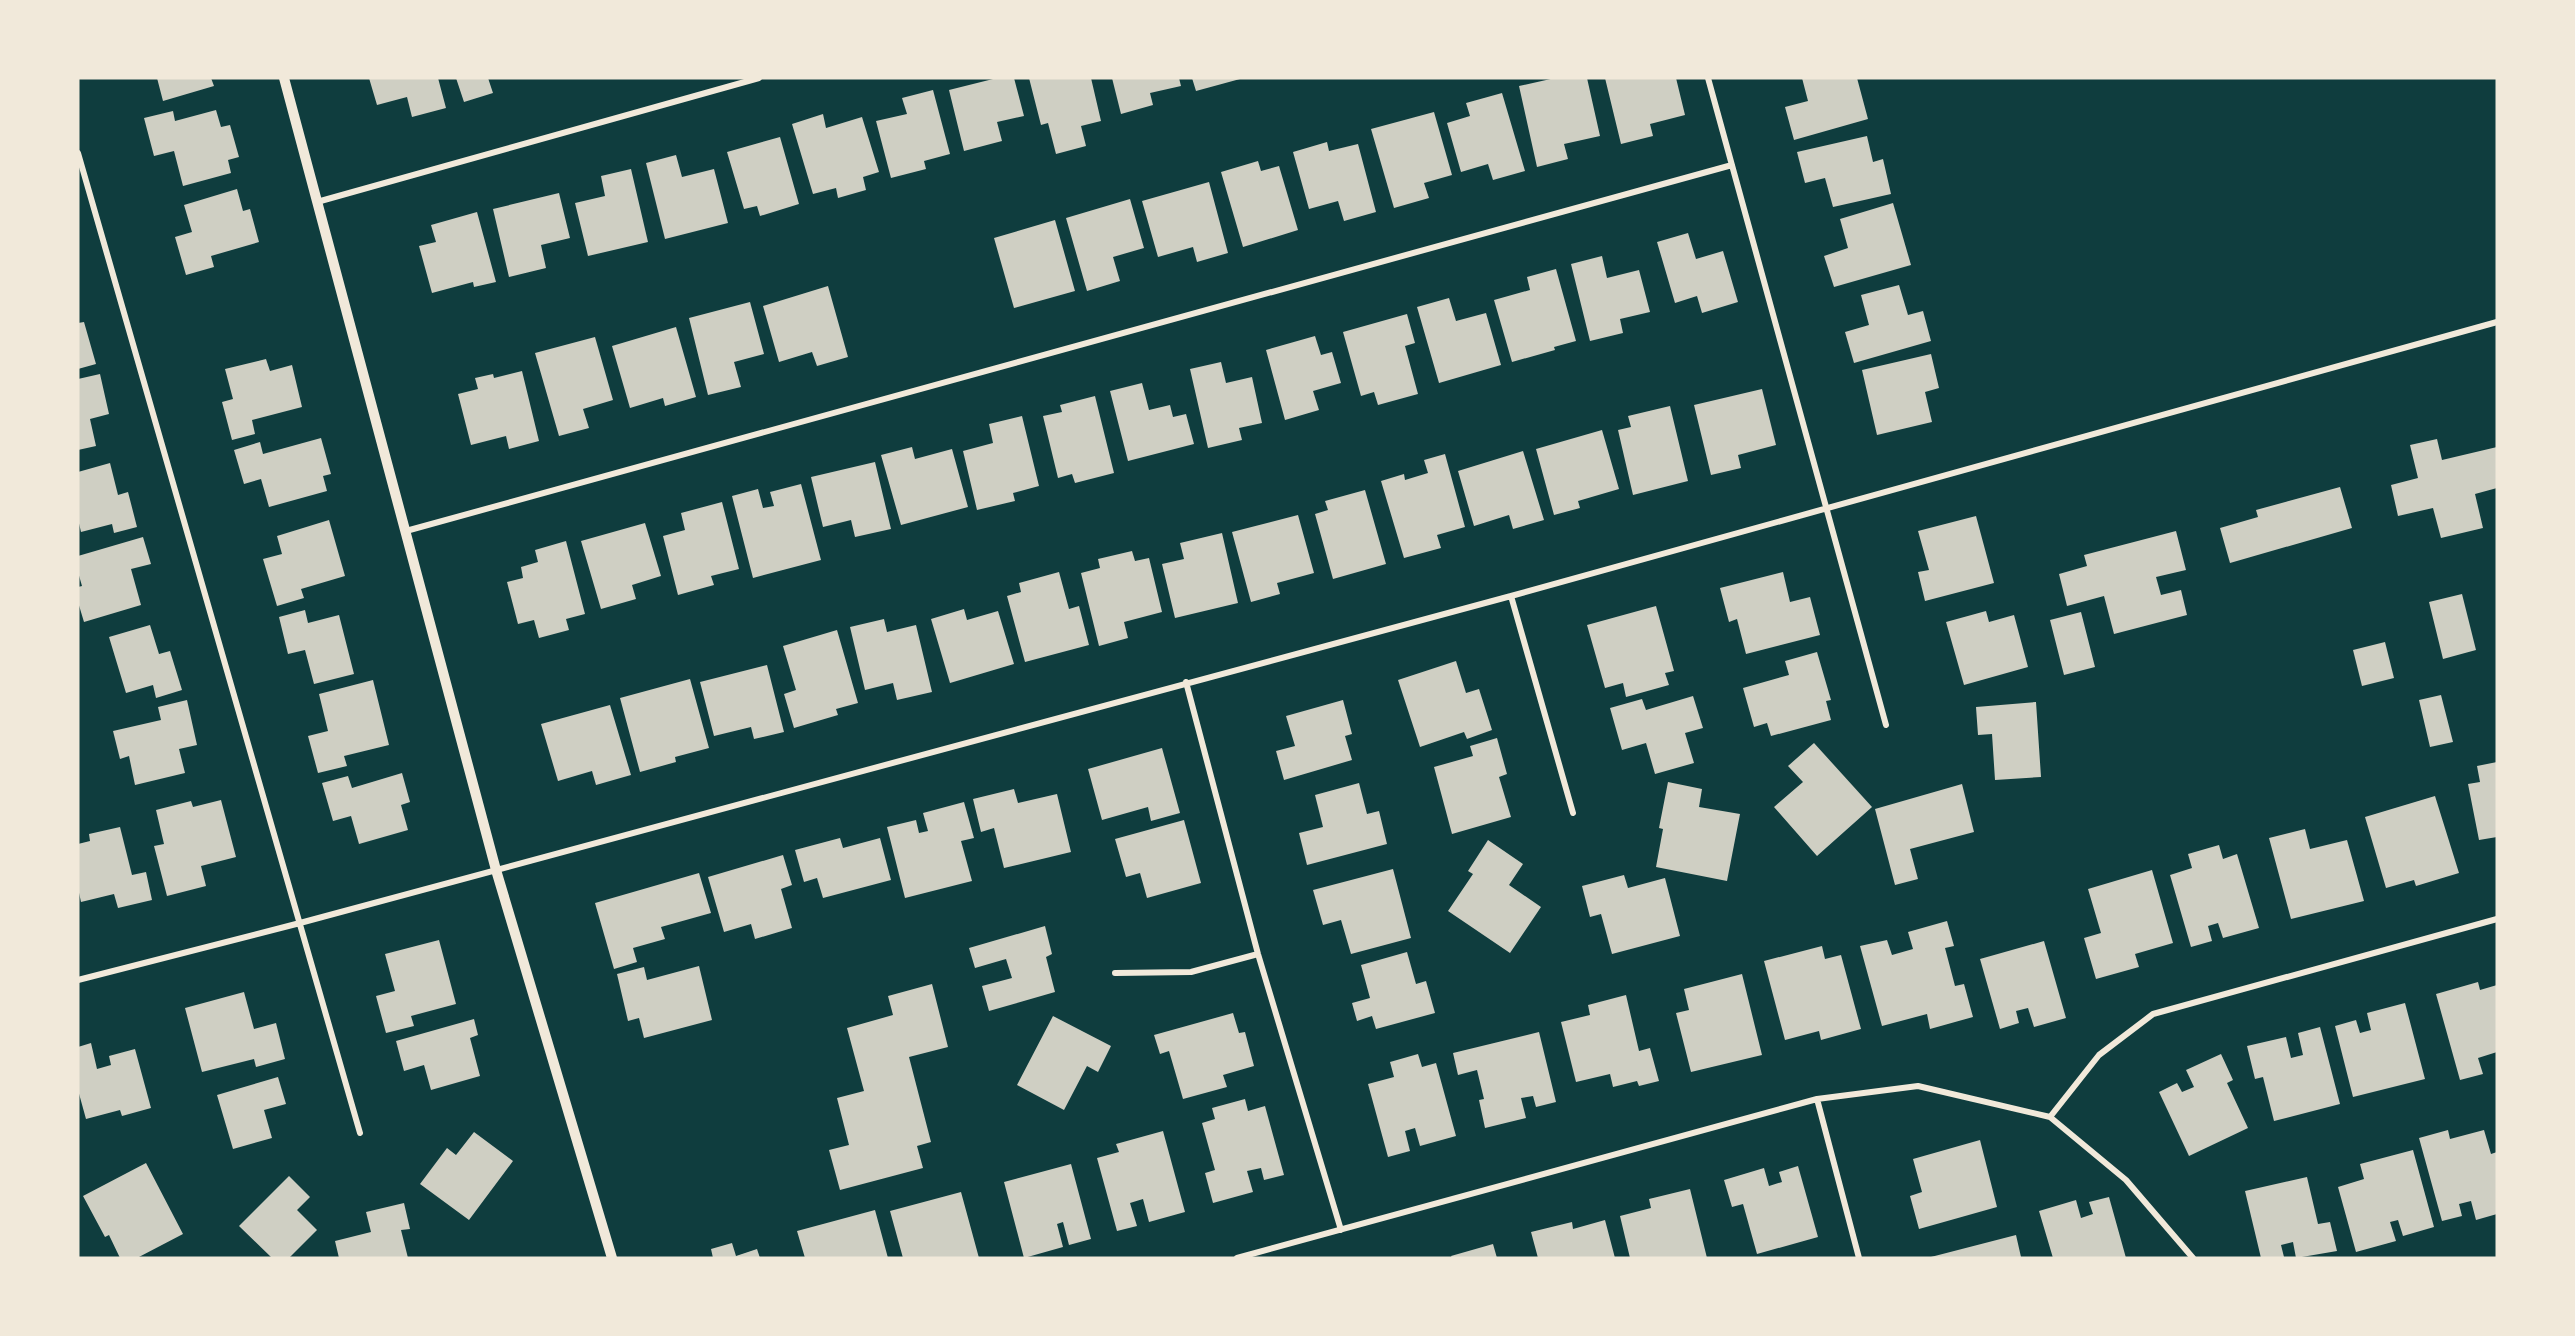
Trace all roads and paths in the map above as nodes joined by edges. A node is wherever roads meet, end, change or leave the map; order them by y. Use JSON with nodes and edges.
{"nodes":[{"id":1,"x":284,"y":78,"type":"edge"},
{"id":2,"x":759,"y":78,"type":"edge"},
{"id":3,"x":1708,"y":78,"type":"edge"},
{"id":4,"x":78,"y":153,"type":"edge"},
{"id":5,"x":1732,"y":165,"type":"junction"},
{"id":6,"x":317,"y":202,"type":"junction"},
{"id":7,"x":2497,"y":322,"type":"edge"},
{"id":8,"x":1827,"y":507,"type":"junction"},
{"id":9,"x":406,"y":531,"type":"junction"},
{"id":10,"x":1511,"y":596,"type":"junction"},
{"id":11,"x":1186,"y":682,"type":"junction"},
{"id":12,"x":1886,"y":725,"type":"dead end"},
{"id":13,"x":1572,"y":813,"type":"dead end"},
{"id":14,"x":496,"y":870,"type":"junction"},
{"id":15,"x":2497,"y":919,"type":"edge"},
{"id":16,"x":300,"y":924,"type":"junction"},
{"id":17,"x":1258,"y":954,"type":"junction"},
{"id":18,"x":1115,"y":973,"type":"dead end"},
{"id":19,"x":78,"y":980,"type":"edge"},
{"id":20,"x":1817,"y":1099,"type":"junction"},
{"id":21,"x":2050,"y":1117,"type":"junction"},
{"id":22,"x":360,"y":1133,"type":"dead end"},
{"id":23,"x":1341,"y":1230,"type":"junction"},
{"id":24,"x":612,"y":1258,"type":"edge"},
{"id":25,"x":1237,"y":1258,"type":"edge"},
{"id":26,"x":1859,"y":1258,"type":"edge"},
{"id":27,"x":2193,"y":1258,"type":"edge"}],
"edges":[{"from":1,"to":6,"type":"street"},
{"from":2,"to":6,"type":"street"},
{"from":3,"to":5,"type":"street"},
{"from":4,"to":16,"type":"street"},
{"from":5,"to":8,"type":"street"},
{"from":5,"to":9,"type":"street"},
{"from":6,"to":9,"type":"street"},
{"from":7,"to":8,"type":"street"},
{"from":8,"to":10,"type":"street"},
{"from":8,"to":12,"type":"street"},
{"from":9,"to":14,"type":"street"},
{"from":10,"to":11,"type":"street"},
{"from":10,"to":13,"type":"street"},
{"from":11,"to":14,"type":"street"},
{"from":11,"to":17,"type":"street"},
{"from":14,"to":16,"type":"street"},
{"from":14,"to":24,"type":"street"},
{"from":15,"to":21,"type":"street"},
{"from":16,"to":19,"type":"street"},
{"from":16,"to":22,"type":"street"},
{"from":17,"to":18,"type":"street"},
{"from":17,"to":23,"type":"street"},
{"from":20,"to":21,"type":"street"},
{"from":20,"to":23,"type":"street"},
{"from":20,"to":26,"type":"street"},
{"from":21,"to":27,"type":"street"},
{"from":23,"to":25,"type":"street"}]}
